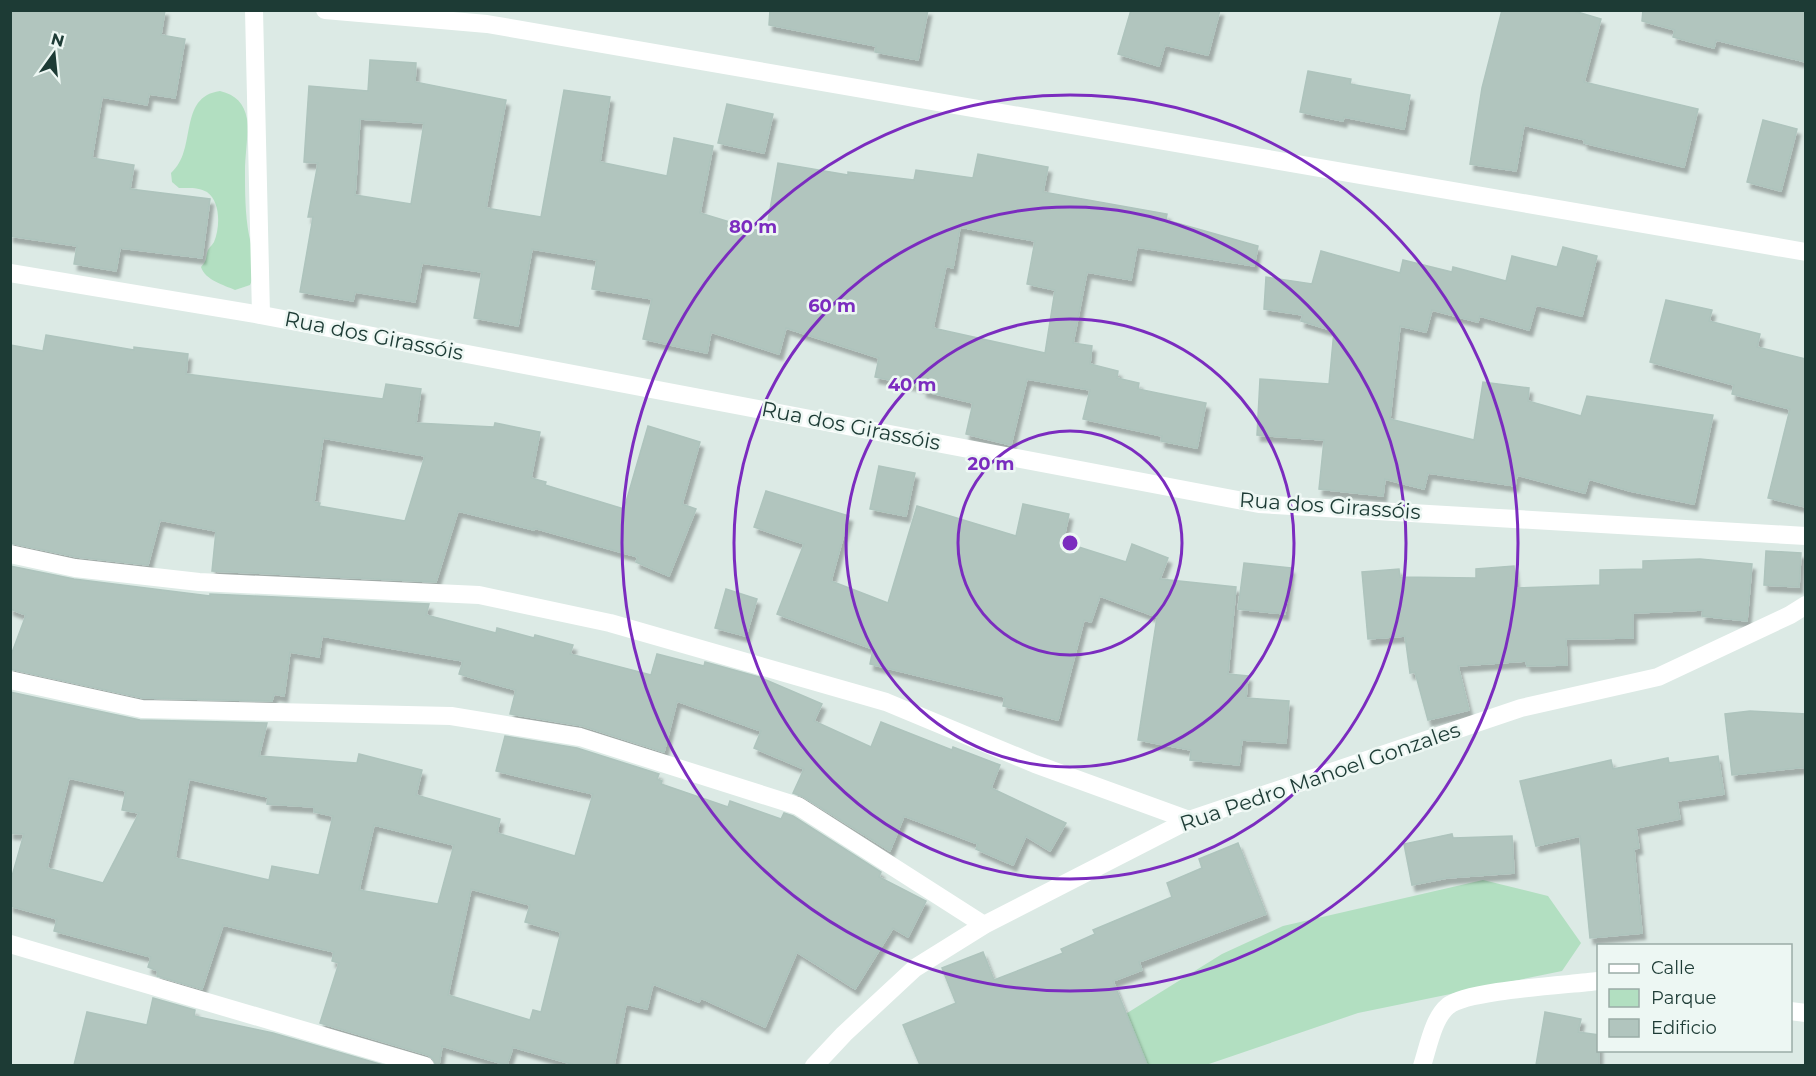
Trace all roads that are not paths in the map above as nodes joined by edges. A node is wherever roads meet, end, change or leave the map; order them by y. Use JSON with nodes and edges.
{"nodes":[{"id":1,"x":254,"y":10,"type":"edge"},
{"id":2,"x":325,"y":10,"type":"edge"},
{"id":3,"x":1806,"y":252,"type":"edge"},
{"id":4,"x":10,"y":273,"type":"edge"},
{"id":5,"x":261,"y":315,"type":"junction"},
{"id":6,"x":1806,"y":536,"type":"edge"},
{"id":7,"x":10,"y":554,"type":"edge"},
{"id":8,"x":1806,"y":605,"type":"edge"},
{"id":9,"x":10,"y":680,"type":"edge"},
{"id":10,"x":1189,"y":820,"type":"junction"},
{"id":11,"x":984,"y":925,"type":"junction"},
{"id":12,"x":10,"y":945,"type":"edge"},
{"id":13,"x":1597,"y":981,"type":"edge"},
{"id":14,"x":425,"y":1065,"type":"edge"},
{"id":15,"x":814,"y":1065,"type":"edge"},
{"id":16,"x":1422,"y":1065,"type":"edge"}],
"edges":[{"from":1,"to":5,"type":"street"},
{"from":2,"to":3,"type":"street"},
{"from":4,"to":5,"type":"street","name":"Rua dos Girassóis"},
{"from":5,"to":6,"type":"street","name":"Rua dos Girassóis"},
{"from":7,"to":10,"type":"street"},
{"from":8,"to":10,"type":"street","name":"Rua Pedro Manoel Gonzales"},
{"from":9,"to":11,"type":"street"},
{"from":10,"to":11,"type":"street","name":"Rua Pedro Manoel Gonzales"},
{"from":11,"to":15,"type":"street","name":"Rua Pedro Manoel Gonzales"},
{"from":12,"to":14,"type":"street"},
{"from":13,"to":16,"type":"street"}]}
